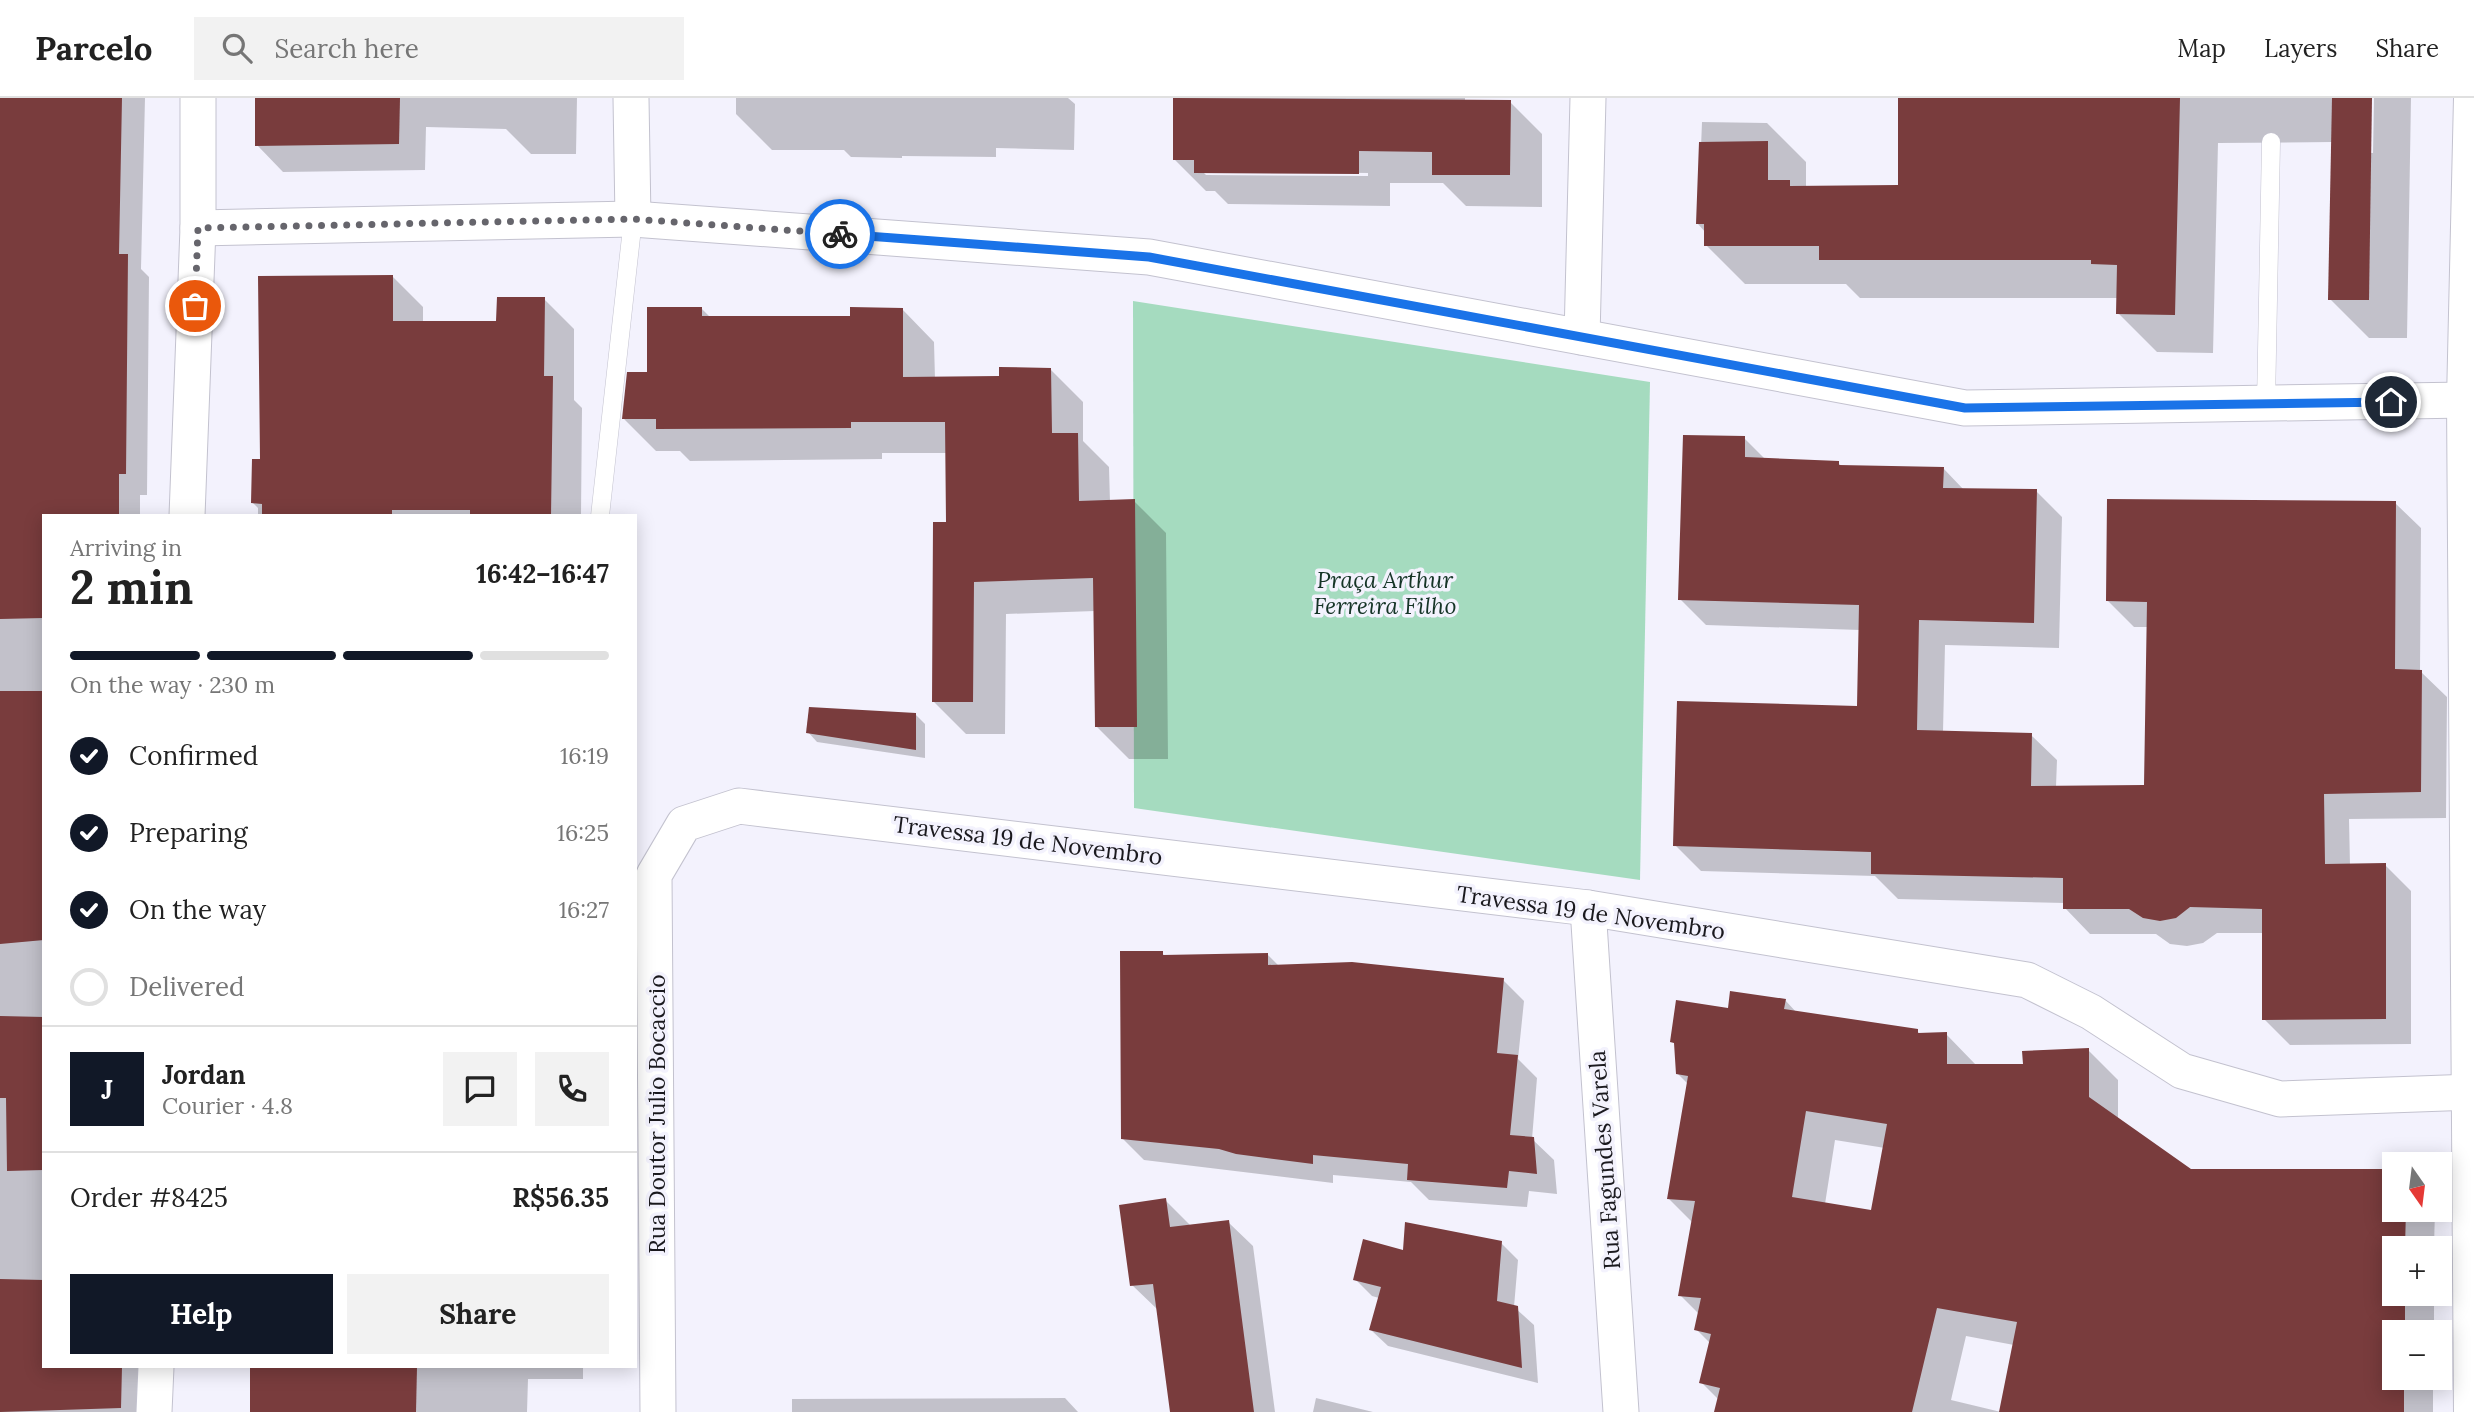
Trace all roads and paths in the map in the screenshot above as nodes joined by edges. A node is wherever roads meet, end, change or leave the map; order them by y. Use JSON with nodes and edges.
{"nodes":[{"id":1,"x":198,"y":98,"type":"edge"},
{"id":2,"x":631,"y":98,"type":"edge"},
{"id":3,"x":1588,"y":98,"type":"edge"},
{"id":4,"x":2473,"y":98,"type":"edge"},
{"id":5,"x":2271,"y":142,"type":"dead end"},
{"id":6,"x":633,"y":219,"type":"junction"},
{"id":7,"x":198,"y":228,"type":"junction"},
{"id":8,"x":1582,"y":337,"type":"junction"},
{"id":9,"x":2466,"y":400,"type":"junction"},
{"id":10,"x":2266,"y":404,"type":"junction"},
{"id":11,"x":187,"y":514,"type":"edge"},
{"id":12,"x":600,"y":514,"type":"edge"},
{"id":13,"x":684,"y":824,"type":"joint"},
{"id":14,"x":1588,"y":908,"type":"junction"},
{"id":15,"x":2473,"y":1092,"type":"edge"},
{"id":16,"x":156,"y":1368,"type":"edge"},
{"id":17,"x":155,"y":1412,"type":"edge"},
{"id":18,"x":658,"y":1412,"type":"edge"},
{"id":19,"x":1621,"y":1412,"type":"edge"},
{"id":20,"x":2473,"y":1412,"type":"edge"}],
"edges":[{"from":1,"to":7,"type":"street"},
{"from":2,"to":6,"type":"street"},
{"from":3,"to":8,"type":"street"},
{"from":4,"to":9,"type":"street"},
{"from":5,"to":10,"type":"lane"},
{"from":6,"to":7,"type":"street"},
{"from":6,"to":8,"type":"street"},
{"from":6,"to":12,"type":"lane"},
{"from":7,"to":11,"type":"street"},
{"from":8,"to":10,"type":"street"},
{"from":9,"to":10,"type":"street"},
{"from":9,"to":15,"type":"street"},
{"from":13,"to":14,"type":"street","name":"Travessa 19 de Novembro"},
{"from":13,"to":18,"type":"street","name":"Rua Doutor Julio Bocaccio"},
{"from":14,"to":15,"type":"street","name":"Travessa 19 de Novembro"},
{"from":14,"to":19,"type":"street","name":"Rua Fagundes Varela"},
{"from":15,"to":20,"type":"street"},
{"from":16,"to":17,"type":"street"}]}
